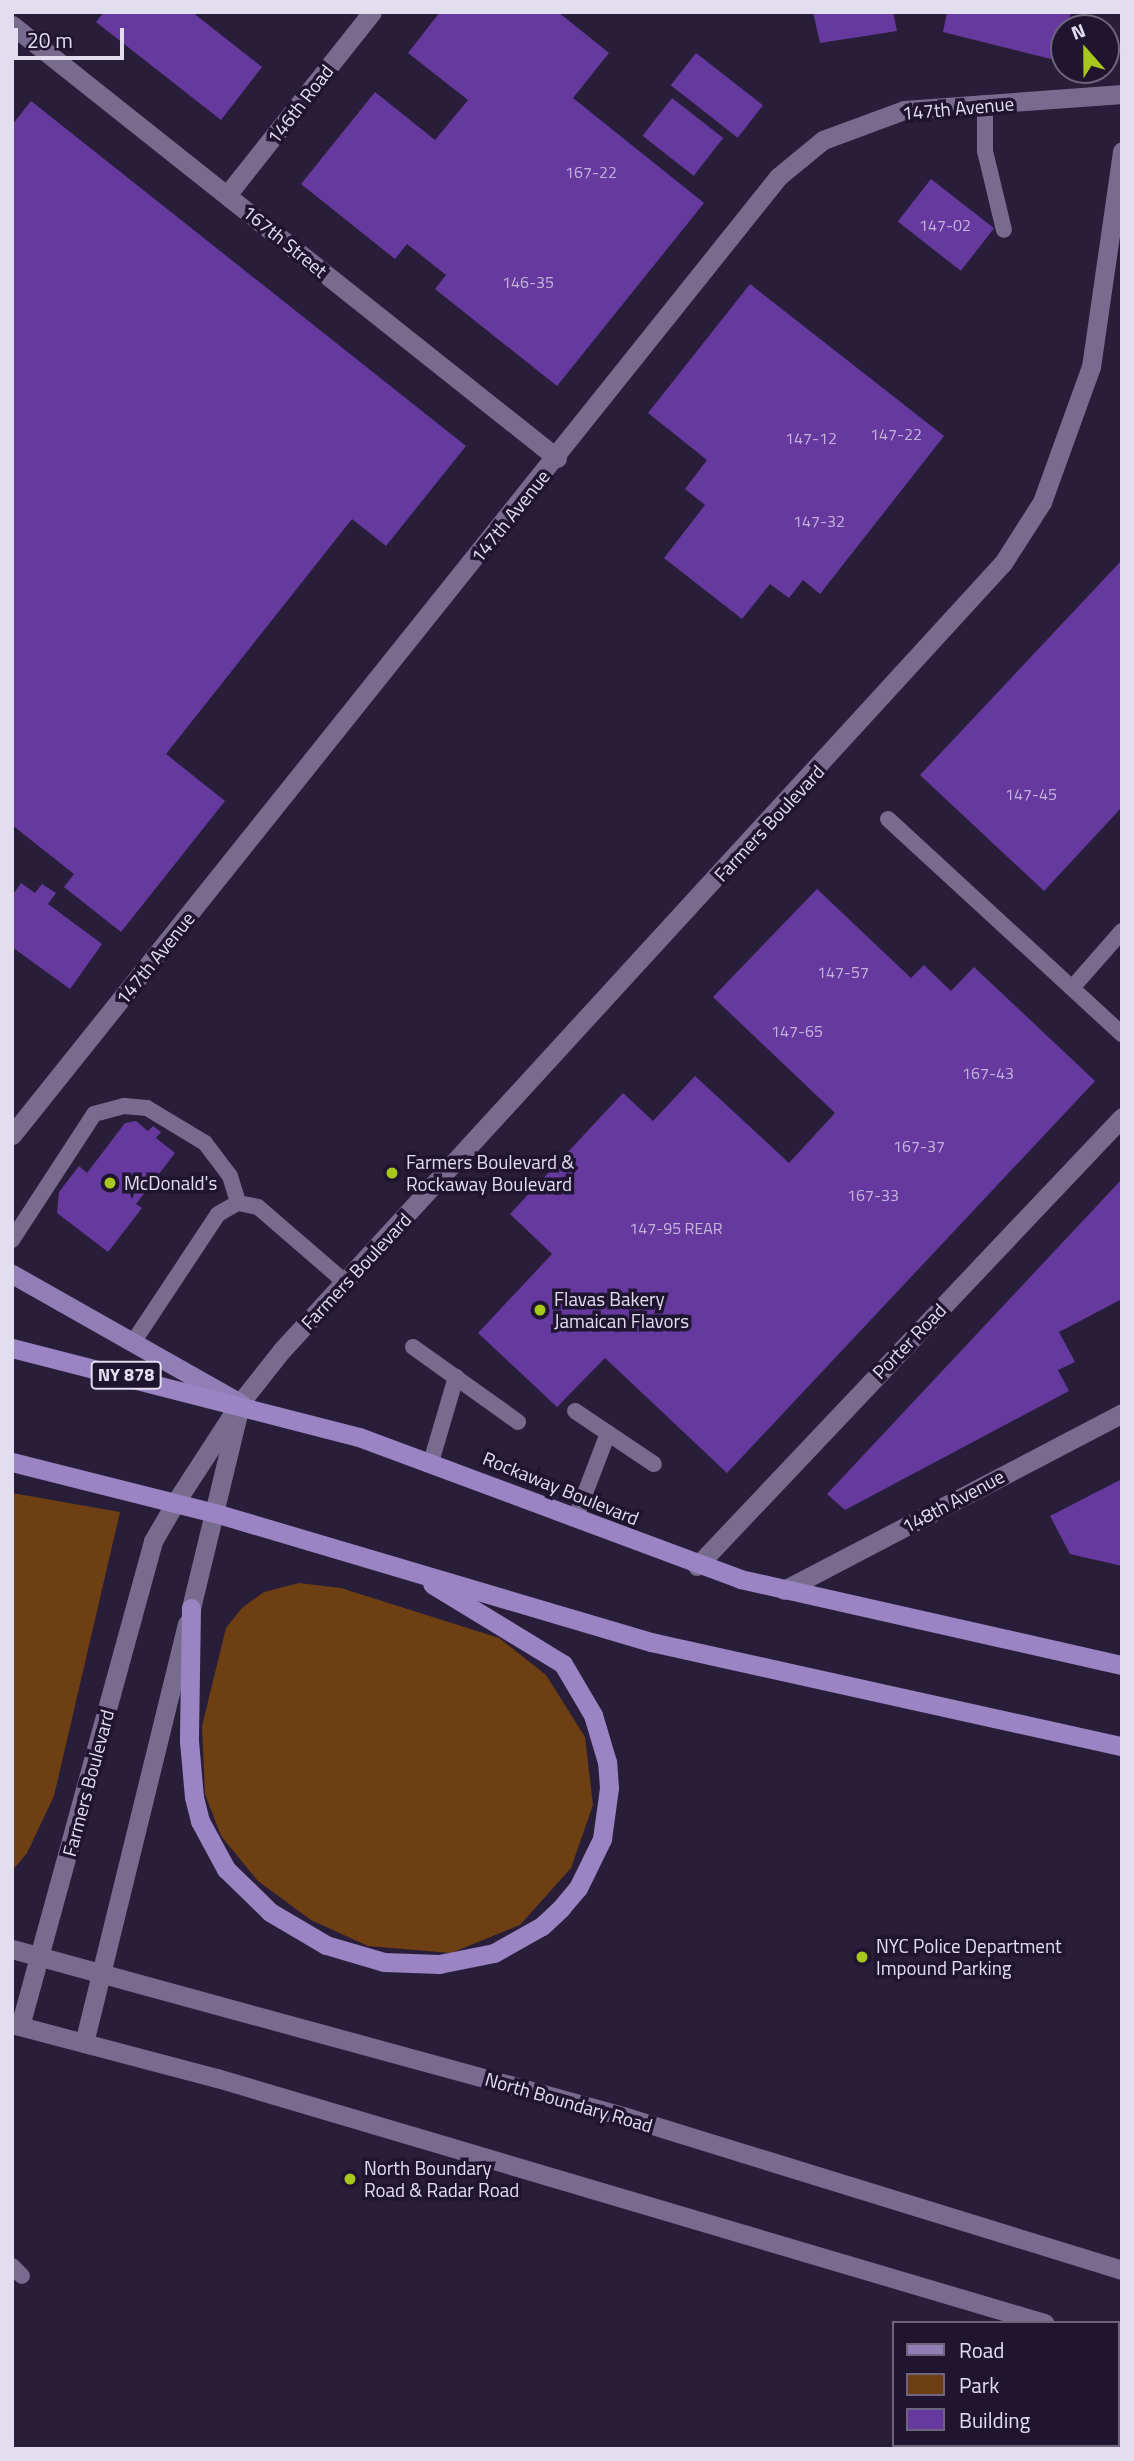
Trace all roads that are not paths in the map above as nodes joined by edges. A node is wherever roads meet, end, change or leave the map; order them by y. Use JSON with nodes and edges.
{"nodes":[{"id":1,"x":372,"y":12,"type":"edge"},
{"id":2,"x":12,"y":24,"type":"edge"},
{"id":3,"x":1122,"y":94,"type":"edge"},
{"id":4,"x":985,"y":103,"type":"junction"},
{"id":5,"x":1122,"y":151,"type":"edge"},
{"id":6,"x":227,"y":195,"type":"junction"},
{"id":7,"x":1117,"y":223,"type":"edge"},
{"id":8,"x":1004,"y":230,"type":"dead end"},
{"id":9,"x":557,"y":458,"type":"junction"},
{"id":10,"x":888,"y":819,"type":"dead end"},
{"id":11,"x":1122,"y":931,"type":"edge"},
{"id":12,"x":1072,"y":988,"type":"junction"},
{"id":13,"x":1122,"y":1034,"type":"edge"},
{"id":14,"x":1122,"y":1117,"type":"edge"},
{"id":15,"x":12,"y":1135,"type":"edge"},
{"id":16,"x":238,"y":1203,"type":"junction"},
{"id":17,"x":12,"y":1240,"type":"edge"},
{"id":18,"x":12,"y":1274,"type":"edge"},
{"id":19,"x":345,"y":1282,"type":"junction"},
{"id":20,"x":134,"y":1341,"type":"junction"},
{"id":21,"x":413,"y":1347,"type":"dead end"},
{"id":22,"x":12,"y":1348,"type":"edge"},
{"id":23,"x":456,"y":1377,"type":"junction"},
{"id":24,"x":240,"y":1403,"type":"junction"},
{"id":25,"x":575,"y":1411,"type":"dead end"},
{"id":26,"x":1122,"y":1413,"type":"edge"},
{"id":27,"x":518,"y":1422,"type":"dead end"},
{"id":28,"x":608,"y":1433,"type":"junction"},
{"id":29,"x":431,"y":1461,"type":"junction"},
{"id":30,"x":12,"y":1462,"type":"edge"},
{"id":31,"x":654,"y":1464,"type":"dead end"},
{"id":32,"x":175,"y":1503,"type":"junction"},
{"id":33,"x":215,"y":1513,"type":"junction"},
{"id":34,"x":576,"y":1517,"type":"junction"},
{"id":35,"x":697,"y":1566,"type":"junction"},
{"id":36,"x":408,"y":1569,"type":"junction"},
{"id":37,"x":784,"y":1590,"type":"junction"},
{"id":38,"x":191,"y":1608,"type":"junction"},
{"id":39,"x":1122,"y":1665,"type":"edge"},
{"id":40,"x":1122,"y":1746,"type":"edge"},
{"id":41,"x":12,"y":1949,"type":"edge"},
{"id":42,"x":41,"y":1956,"type":"junction"},
{"id":43,"x":101,"y":1972,"type":"junction"},
{"id":44,"x":16,"y":2025,"type":"edge"},
{"id":45,"x":84,"y":2043,"type":"junction"},
{"id":46,"x":1122,"y":2270,"type":"edge"},
{"id":47,"x":1037,"y":2321,"type":"edge"}],
"edges":[{"from":1,"to":6,"type":"street","name":"146th Road"},
{"from":2,"to":6,"type":"street","name":"167th Street"},
{"from":3,"to":4,"type":"street","name":"147th Avenue"},
{"from":4,"to":8,"type":"lane"},
{"from":4,"to":9,"type":"street","name":"147th Avenue"},
{"from":5,"to":7,"type":"street","name":"Farmers Boulevard"},
{"from":6,"to":9,"type":"street","name":"167th Street"},
{"from":7,"to":19,"type":"street","name":"Farmers Boulevard"},
{"from":9,"to":15,"type":"street","name":"147th Avenue"},
{"from":10,"to":12,"type":"lane"},
{"from":11,"to":12,"type":"lane"},
{"from":12,"to":13,"type":"lane"},
{"from":14,"to":35,"type":"street","name":"Porter Road"},
{"from":16,"to":17,"type":"lane"},
{"from":16,"to":19,"type":"lane"},
{"from":16,"to":20,"type":"lane"},
{"from":18,"to":20,"type":"main road","name":"Rockaway Boulevard"},
{"from":19,"to":24,"type":"street","name":"Farmers Boulevard"},
{"from":20,"to":24,"type":"main road","name":"Rockaway Boulevard"},
{"from":21,"to":23,"type":"lane"},
{"from":22,"to":24,"type":"highway","number":"NY 878"},
{"from":23,"to":27,"type":"lane"},
{"from":23,"to":29,"type":"lane"},
{"from":24,"to":29,"type":"highway","name":"Rockaway Boulevard"},
{"from":24,"to":32,"type":"street","name":"Farmers Boulevard"},
{"from":24,"to":33,"type":"street"},
{"from":25,"to":28,"type":"lane"},
{"from":26,"to":37,"type":"street","name":"148th Avenue"},
{"from":28,"to":31,"type":"lane"},
{"from":28,"to":34,"type":"lane"},
{"from":29,"to":34,"type":"highway","name":"Rockaway Boulevard"},
{"from":30,"to":32,"type":"highway"},
{"from":32,"to":33,"type":"highway"},
{"from":32,"to":42,"type":"street","name":"Farmers Boulevard"},
{"from":33,"to":36,"type":"highway"},
{"from":33,"to":38,"type":"street"},
{"from":34,"to":35,"type":"highway","name":"Rockaway Boulevard"},
{"from":35,"to":37,"type":"highway","name":"Rockaway Boulevard"},
{"from":36,"to":38,"type":"highway"},
{"from":36,"to":40,"type":"highway"},
{"from":37,"to":39,"type":"highway","name":"Rockaway Boulevard"},
{"from":38,"to":43,"type":"street"},
{"from":41,"to":42,"type":"street","name":"North Boundary Road"},
{"from":42,"to":43,"type":"street","name":"North Boundary Road"},
{"from":42,"to":44,"type":"street","name":"Farmers Boulevard"},
{"from":43,"to":45,"type":"street"},
{"from":43,"to":46,"type":"street","name":"North Boundary Road"},
{"from":44,"to":45,"type":"street"},
{"from":45,"to":47,"type":"street"}]}
